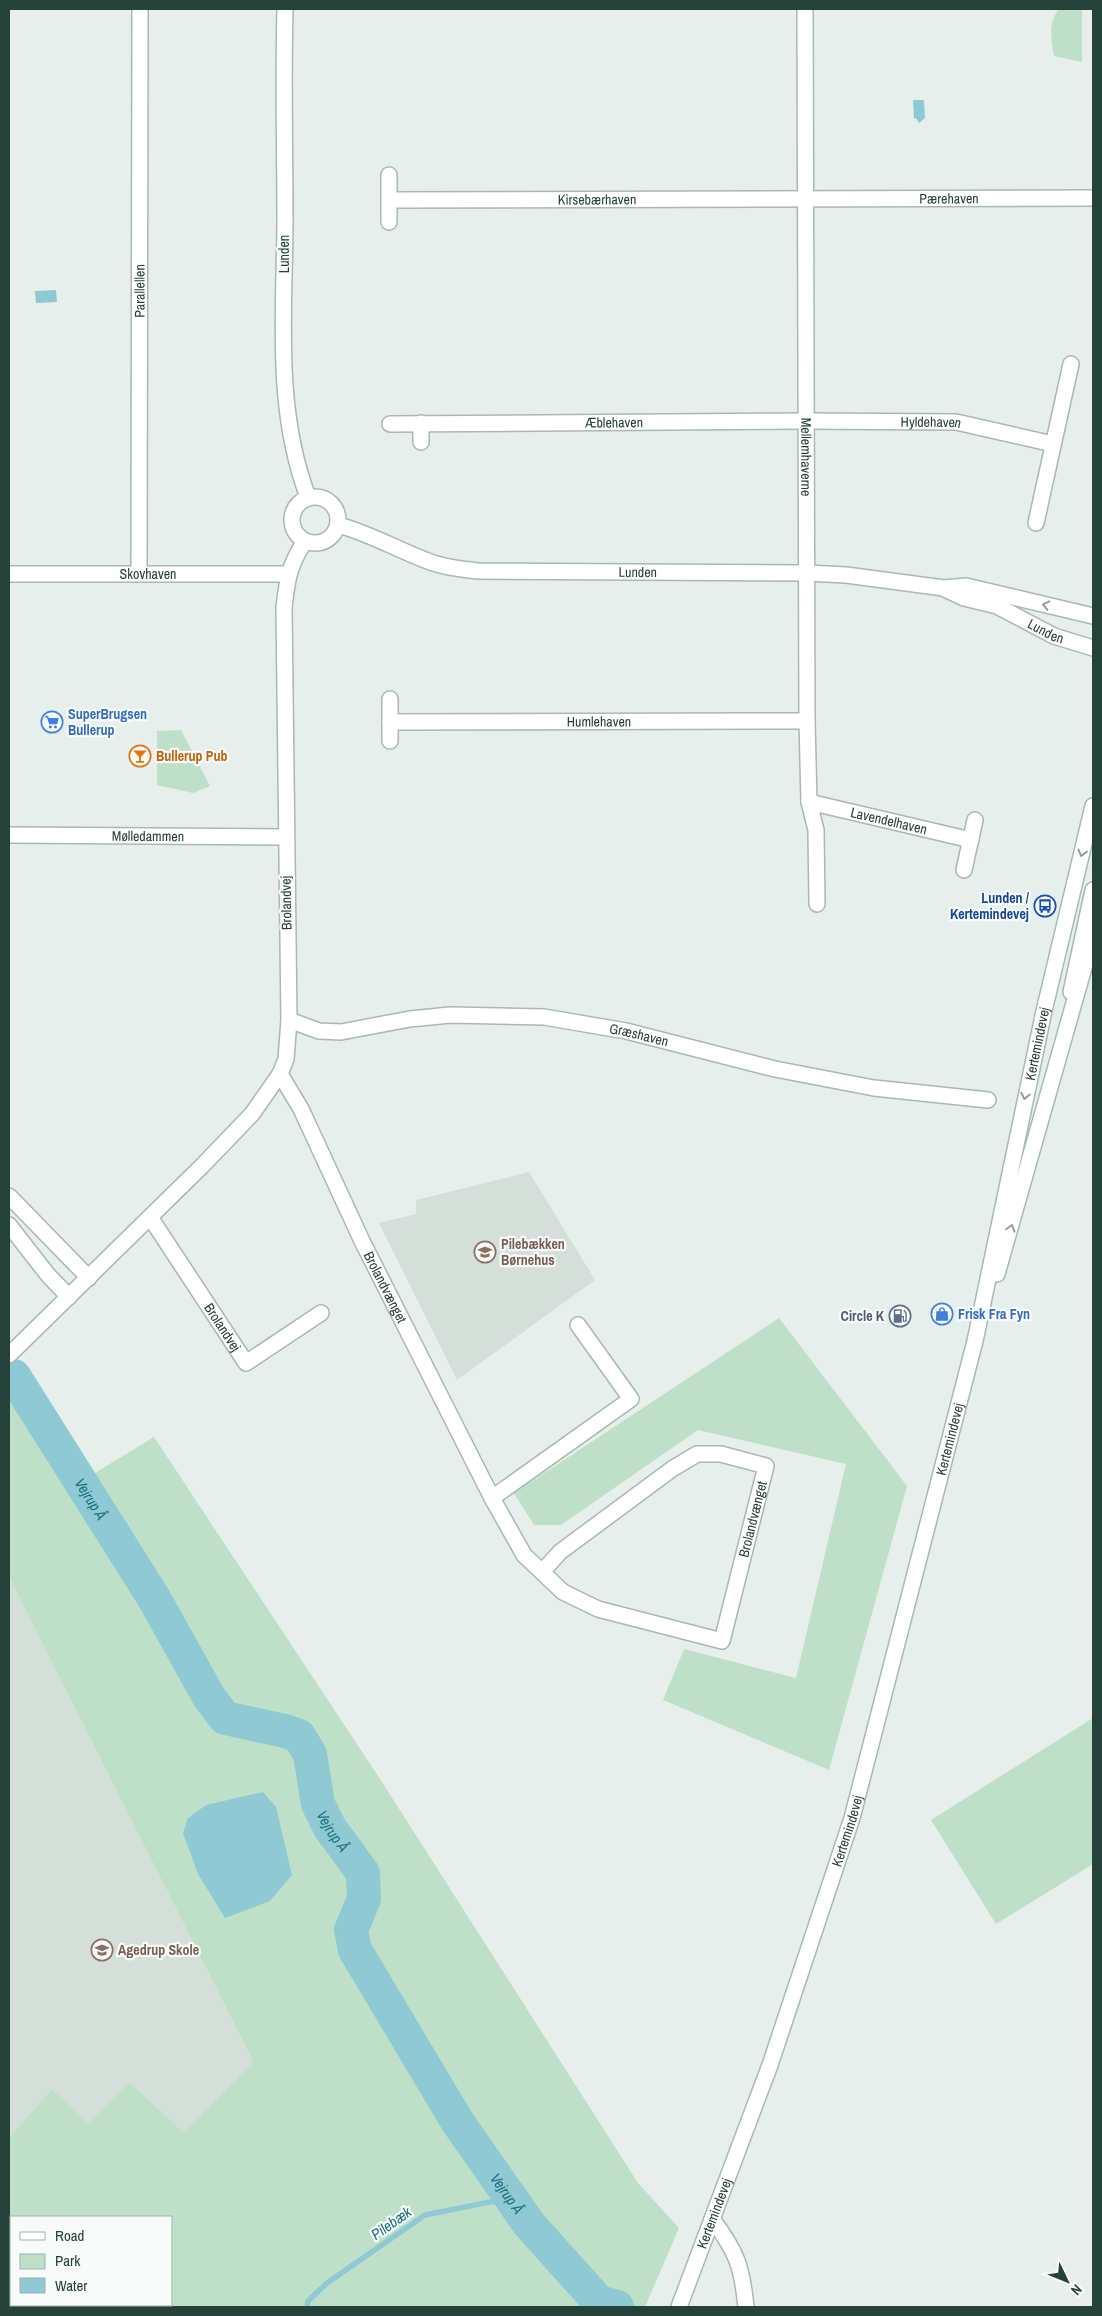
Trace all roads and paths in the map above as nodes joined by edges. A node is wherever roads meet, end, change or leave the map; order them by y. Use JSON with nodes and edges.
{"nodes":[{"id":1,"x":140,"y":9,"type":"edge"},
{"id":2,"x":285,"y":9,"type":"edge"},
{"id":3,"x":805,"y":9,"type":"edge"},
{"id":4,"x":389,"y":175,"type":"dead end"},
{"id":5,"x":805,"y":198,"type":"junction"},
{"id":6,"x":1093,"y":198,"type":"edge"},
{"id":7,"x":389,"y":200,"type":"junction"},
{"id":8,"x":389,"y":222,"type":"dead end"},
{"id":9,"x":1071,"y":364,"type":"dead end"},
{"id":10,"x":806,"y":421,"type":"junction"},
{"id":11,"x":421,"y":423,"type":"junction"},
{"id":12,"x":390,"y":424,"type":"dead end"},
{"id":13,"x":420,"y":442,"type":"dead end"},
{"id":14,"x":1054,"y":444,"type":"junction"},
{"id":15,"x":308,"y":497,"type":"junction"},
{"id":16,"x":1036,"y":523,"type":"dead end"},
{"id":17,"x":338,"y":525,"type":"junction"},
{"id":18,"x":304,"y":541,"type":"junction"},
{"id":19,"x":139,"y":573,"type":"junction"},
{"id":20,"x":807,"y":573,"type":"junction"},
{"id":21,"x":9,"y":574,"type":"edge"},
{"id":22,"x":288,"y":574,"type":"junction"},
{"id":23,"x":944,"y":588,"type":"junction"},
{"id":24,"x":1093,"y":616,"type":"edge"},
{"id":25,"x":1093,"y":648,"type":"edge"},
{"id":26,"x":390,"y":699,"type":"dead end"},
{"id":27,"x":807,"y":721,"type":"junction"},
{"id":28,"x":390,"y":722,"type":"junction"},
{"id":29,"x":390,"y":741,"type":"dead end"},
{"id":30,"x":809,"y":802,"type":"junction"},
{"id":31,"x":1093,"y":806,"type":"edge"},
{"id":32,"x":975,"y":820,"type":"dead end"},
{"id":33,"x":9,"y":835,"type":"edge"},
{"id":34,"x":286,"y":837,"type":"junction"},
{"id":35,"x":971,"y":840,"type":"junction"},
{"id":36,"x":964,"y":870,"type":"dead end"},
{"id":37,"x":1093,"y":890,"type":"edge"},
{"id":38,"x":817,"y":904,"type":"dead end"},
{"id":39,"x":1093,"y":936,"type":"edge"},
{"id":40,"x":289,"y":1020,"type":"junction"},
{"id":41,"x":280,"y":1074,"type":"junction"},
{"id":42,"x":1052,"y":1081,"type":"junction"},
{"id":43,"x":988,"y":1100,"type":"dead end"},
{"id":44,"x":9,"y":1196,"type":"edge"},
{"id":45,"x":150,"y":1217,"type":"junction"},
{"id":46,"x":9,"y":1225,"type":"edge"},
{"id":47,"x":89,"y":1278,"type":"junction"},
{"id":48,"x":69,"y":1297,"type":"junction"},
{"id":49,"x":321,"y":1314,"type":"dead end"},
{"id":50,"x":578,"y":1325,"type":"dead end"},
{"id":51,"x":975,"y":1341,"type":"junction"},
{"id":52,"x":9,"y":1355,"type":"edge"},
{"id":53,"x":492,"y":1498,"type":"junction"},
{"id":54,"x":542,"y":1572,"type":"junction"},
{"id":55,"x":712,"y":2219,"type":"junction"},
{"id":56,"x":679,"y":2307,"type":"edge"},
{"id":57,"x":746,"y":2307,"type":"edge"}],
"edges":[{"from":1,"to":19,"type":"street","name":"Parallellen"},
{"from":2,"to":15,"type":"street","name":"Lunden"},
{"from":3,"to":5,"type":"street","name":"Mellemhaverne"},
{"from":4,"to":7,"type":"street"},
{"from":5,"to":6,"type":"street","name":"Pærehaven"},
{"from":5,"to":7,"type":"street","name":"Kirsebærhaven"},
{"from":5,"to":10,"type":"street","name":"Mellemhaverne"},
{"from":7,"to":8,"type":"street"},
{"from":9,"to":14,"type":"street"},
{"from":10,"to":11,"type":"street","name":"Æblehaven"},
{"from":10,"to":14,"type":"street","name":"Hyldehaven"},
{"from":10,"to":20,"type":"street","name":"Mellemhaverne"},
{"from":11,"to":12,"type":"street","name":"Æblehaven"},
{"from":11,"to":13,"type":"street"},
{"from":14,"to":16,"type":"street"},
{"from":15,"to":17,"type":"street"},
{"from":15,"to":18,"type":"street"},
{"from":17,"to":18,"type":"street"},
{"from":17,"to":20,"type":"street","name":"Lunden"},
{"from":18,"to":22,"type":"street","name":"Brolandvej"},
{"from":19,"to":21,"type":"street","name":"Skovhaven"},
{"from":19,"to":22,"type":"street","name":"Skovhaven"},
{"from":20,"to":23,"type":"street","name":"Lunden"},
{"from":20,"to":27,"type":"street","name":"Mellemhaverne"},
{"from":22,"to":34,"type":"street","name":"Brolandvej"},
{"from":24,"to":23,"type":"street","name":"Lunden","one_way":true},
{"from":23,"to":25,"type":"street","name":"Lunden"},
{"from":26,"to":28,"type":"street"},
{"from":27,"to":28,"type":"street","name":"Humlehaven"},
{"from":27,"to":30,"type":"street","name":"Mellemhaverne"},
{"from":28,"to":29,"type":"street"},
{"from":30,"to":35,"type":"street","name":"Lavendelhaven"},
{"from":30,"to":38,"type":"street","name":"Mellemhaverne"},
{"from":31,"to":51,"type":"street","name":"Kertemindevej","one_way":true},
{"from":32,"to":35,"type":"street"},
{"from":33,"to":34,"type":"street","name":"Mølledammen"},
{"from":34,"to":40,"type":"street","name":"Brolandvej"},
{"from":35,"to":36,"type":"street"},
{"from":37,"to":42,"type":"street"},
{"from":39,"to":42,"type":"street","name":"Kertemindevej"},
{"from":40,"to":41,"type":"street","name":"Brolandvej"},
{"from":40,"to":43,"type":"street","name":"Græshaven"},
{"from":41,"to":45,"type":"street","name":"Brolandvej"},
{"from":41,"to":53,"type":"street","name":"Brolandvænget"},
{"from":51,"to":42,"type":"street","name":"Kertemindevej","one_way":true},
{"from":44,"to":47,"type":"street"},
{"from":45,"to":47,"type":"street","name":"Brolandvej"},
{"from":45,"to":49,"type":"street","name":"Brolandvej"},
{"from":46,"to":48,"type":"street"},
{"from":47,"to":48,"type":"street","name":"Brolandvej"},
{"from":48,"to":52,"type":"street","name":"Brolandvej"},
{"from":50,"to":53,"type":"street"},
{"from":51,"to":55,"type":"street","name":"Kertemindevej"},
{"from":53,"to":54,"type":"street","name":"Brolandvænget"},
{"from":54,"to":54,"type":"street","name":"Brolandvænget"},
{"from":55,"to":56,"type":"street","name":"Kertemindevej"},
{"from":55,"to":57,"type":"street"}]}
